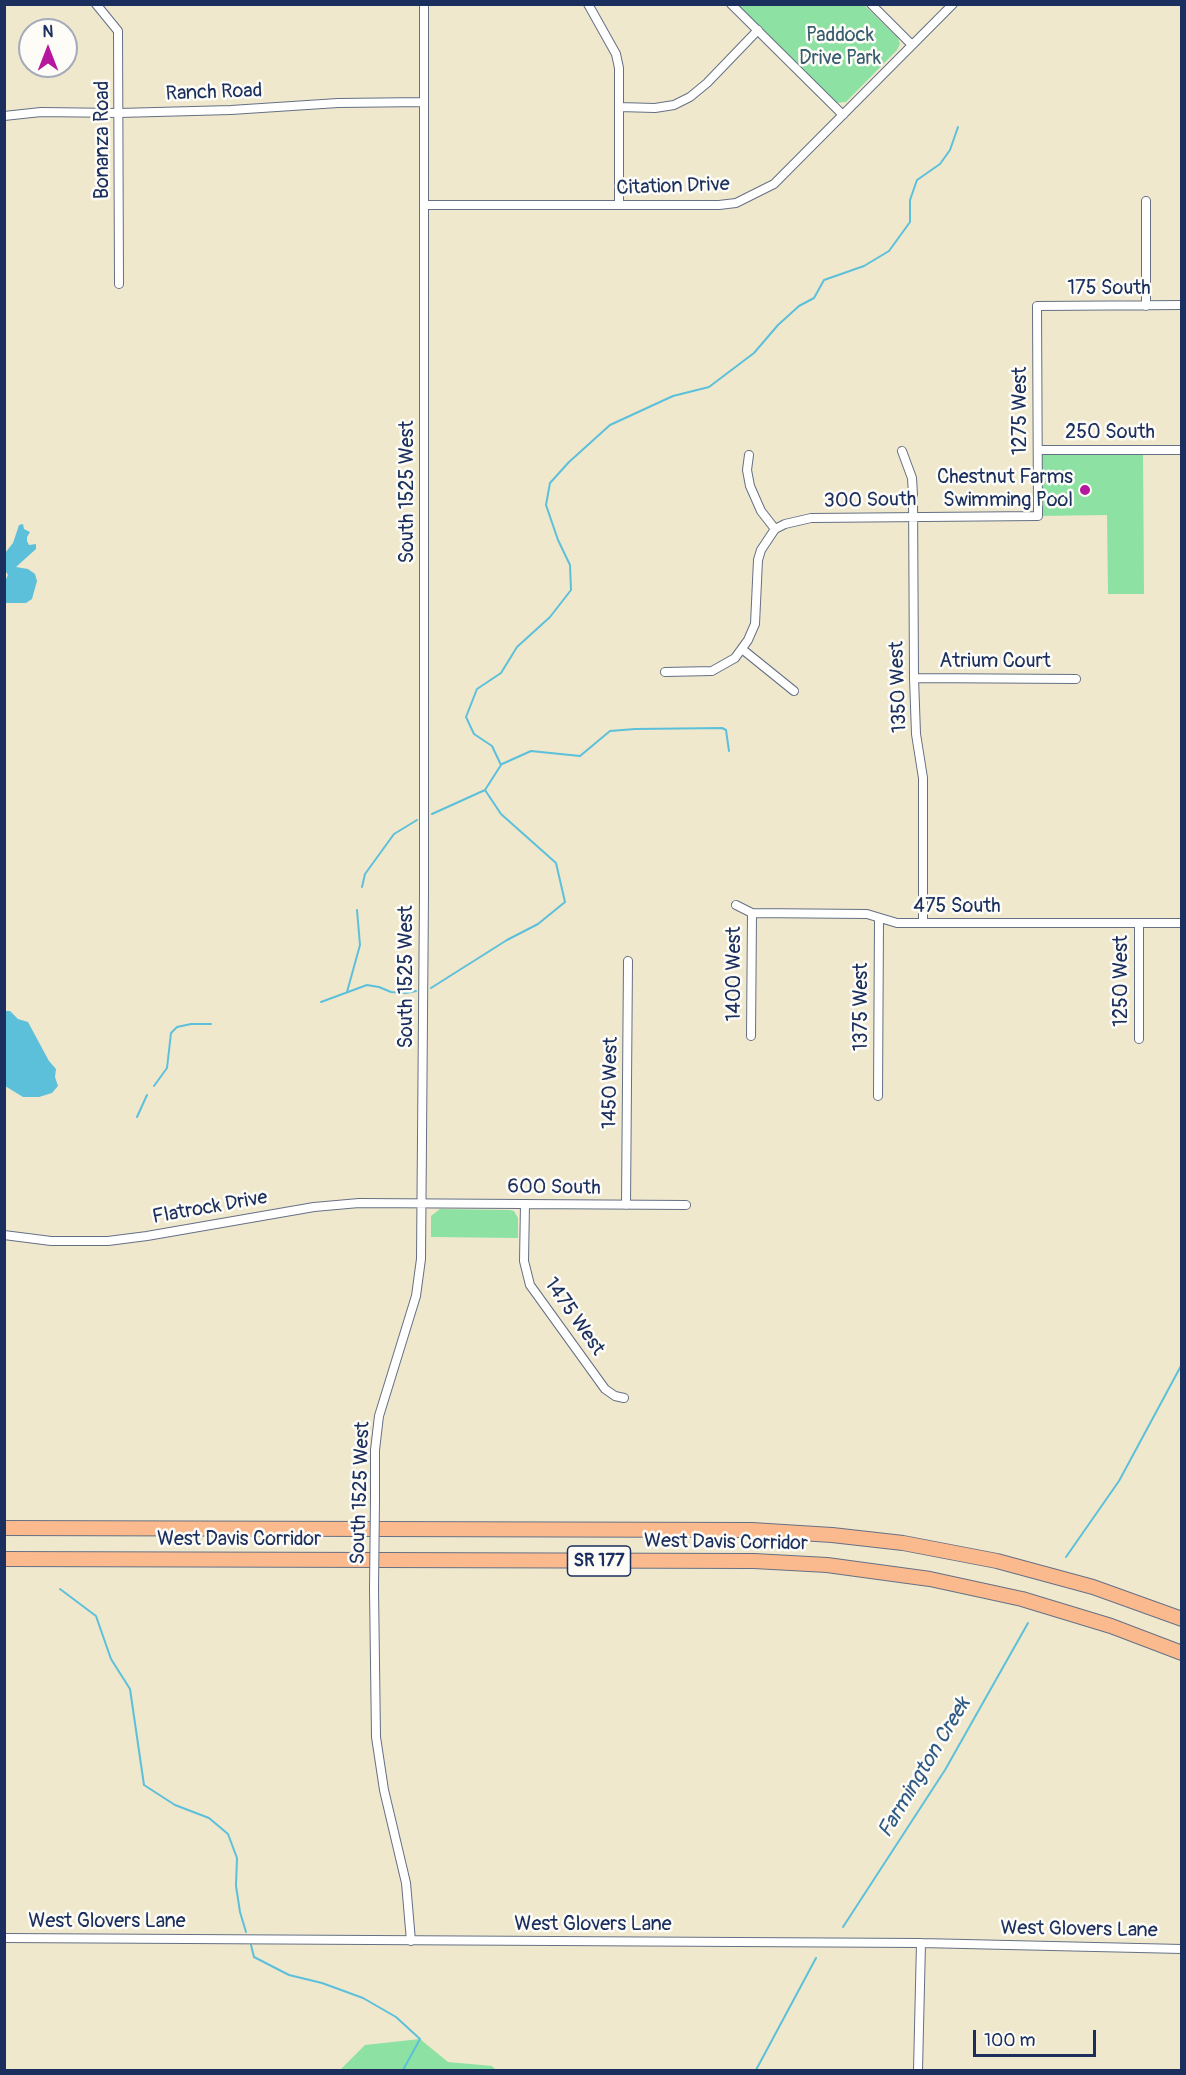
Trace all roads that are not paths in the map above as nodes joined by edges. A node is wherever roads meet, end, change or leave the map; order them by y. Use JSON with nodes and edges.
{"nodes":[{"id":1,"x":96,"y":4,"type":"edge"},
{"id":2,"x":424,"y":4,"type":"edge"},
{"id":3,"x":599,"y":4,"type":"edge"},
{"id":4,"x":731,"y":4,"type":"edge"},
{"id":5,"x":871,"y":4,"type":"edge"},
{"id":6,"x":953,"y":4,"type":"edge"},
{"id":7,"x":589,"y":7,"type":"edge"},
{"id":8,"x":758,"y":30,"type":"junction"},
{"id":9,"x":912,"y":45,"type":"junction"},
{"id":10,"x":424,"y":102,"type":"junction"},
{"id":11,"x":619,"y":107,"type":"junction"},
{"id":12,"x":119,"y":113,"type":"junction"},
{"id":13,"x":843,"y":115,"type":"junction"},
{"id":14,"x":4,"y":116,"type":"edge"},
{"id":15,"x":1146,"y":201,"type":"dead end"},
{"id":16,"x":619,"y":205,"type":"junction"},
{"id":17,"x":424,"y":206,"type":"junction"},
{"id":18,"x":119,"y":284,"type":"dead end"},
{"id":19,"x":1182,"y":305,"type":"edge"},
{"id":20,"x":1037,"y":306,"type":"joint"},
{"id":21,"x":1146,"y":306,"type":"junction"},
{"id":22,"x":1038,"y":450,"type":"junction"},
{"id":23,"x":1182,"y":450,"type":"edge"},
{"id":24,"x":902,"y":451,"type":"dead end"},
{"id":25,"x":749,"y":455,"type":"dead end"},
{"id":26,"x":1038,"y":516,"type":"joint"},
{"id":27,"x":913,"y":517,"type":"junction"},
{"id":28,"x":775,"y":529,"type":"junction"},
{"id":29,"x":742,"y":649,"type":"junction"},
{"id":30,"x":665,"y":672,"type":"dead end"},
{"id":31,"x":914,"y":678,"type":"junction"},
{"id":32,"x":1076,"y":679,"type":"dead end"},
{"id":33,"x":794,"y":691,"type":"dead end"},
{"id":34,"x":736,"y":905,"type":"dead end"},
{"id":35,"x":752,"y":913,"type":"junction"},
{"id":36,"x":879,"y":918,"type":"junction"},
{"id":37,"x":923,"y":923,"type":"junction"},
{"id":38,"x":1139,"y":923,"type":"junction"},
{"id":39,"x":1182,"y":923,"type":"edge"},
{"id":40,"x":628,"y":961,"type":"dead end"},
{"id":41,"x":751,"y":1036,"type":"dead end"},
{"id":42,"x":1139,"y":1039,"type":"dead end"},
{"id":43,"x":878,"y":1096,"type":"dead end"},
{"id":44,"x":422,"y":1203,"type":"junction"},
{"id":45,"x":525,"y":1204,"type":"junction"},
{"id":46,"x":626,"y":1205,"type":"junction"},
{"id":47,"x":686,"y":1205,"type":"dead end"},
{"id":48,"x":4,"y":1235,"type":"edge"},
{"id":49,"x":624,"y":1398,"type":"dead end"},
{"id":50,"x":4,"y":1528,"type":"edge"},
{"id":51,"x":4,"y":1559,"type":"edge"},
{"id":52,"x":1182,"y":1619,"type":"edge"},
{"id":53,"x":1182,"y":1653,"type":"edge"},
{"id":54,"x":4,"y":1938,"type":"edge"},
{"id":55,"x":411,"y":1941,"type":"junction"},
{"id":56,"x":921,"y":1943,"type":"junction"},
{"id":57,"x":1182,"y":1949,"type":"edge"},
{"id":58,"x":918,"y":2070,"type":"edge"}],
"edges":[{"from":1,"to":12,"type":"street","name":"Bonanza Road"},
{"from":2,"to":10,"type":"street","name":"South 1525 West"},
{"from":3,"to":7,"type":"street"},
{"from":4,"to":8,"type":"street"},
{"from":5,"to":9,"type":"street"},
{"from":6,"to":9,"type":"street","name":"Citation Drive"},
{"from":7,"to":11,"type":"street"},
{"from":8,"to":11,"type":"street"},
{"from":8,"to":13,"type":"street"},
{"from":9,"to":13,"type":"street","name":"Citation Drive"},
{"from":10,"to":12,"type":"street","name":"Ranch Road"},
{"from":10,"to":17,"type":"street","name":"South 1525 West"},
{"from":11,"to":16,"type":"street"},
{"from":12,"to":14,"type":"street","name":"Ranch Road"},
{"from":12,"to":18,"type":"street","name":"Bonanza Road"},
{"from":13,"to":16,"type":"street","name":"Citation Drive"},
{"from":15,"to":21,"type":"street"},
{"from":16,"to":17,"type":"street","name":"Citation Drive"},
{"from":17,"to":44,"type":"street","name":"South 1525 West"},
{"from":19,"to":21,"type":"street","name":"175 South"},
{"from":20,"to":21,"type":"street","name":"175 South"},
{"from":20,"to":22,"type":"street","name":"1275 West"},
{"from":22,"to":23,"type":"street","name":"250 South"},
{"from":22,"to":26,"type":"street","name":"1275 West"},
{"from":24,"to":27,"type":"street","name":"1350 West"},
{"from":25,"to":28,"type":"street"},
{"from":26,"to":27,"type":"street","name":"300 South"},
{"from":27,"to":28,"type":"street","name":"300 South"},
{"from":27,"to":31,"type":"street","name":"1350 West"},
{"from":28,"to":29,"type":"street"},
{"from":29,"to":30,"type":"street"},
{"from":29,"to":33,"type":"street"},
{"from":31,"to":32,"type":"street","name":"Atrium Court"},
{"from":31,"to":37,"type":"street","name":"1350 West"},
{"from":34,"to":35,"type":"street","name":"475 South"},
{"from":35,"to":36,"type":"street","name":"475 South"},
{"from":35,"to":41,"type":"street","name":"1400 West"},
{"from":36,"to":37,"type":"street","name":"475 South"},
{"from":36,"to":43,"type":"street","name":"1375 West"},
{"from":37,"to":38,"type":"street","name":"475 South"},
{"from":38,"to":39,"type":"street","name":"475 South"},
{"from":38,"to":42,"type":"street","name":"1250 West"},
{"from":40,"to":46,"type":"street","name":"1450 West"},
{"from":44,"to":45,"type":"street","name":"600 South"},
{"from":44,"to":48,"type":"street","name":"Flatrock Drive"},
{"from":44,"to":55,"type":"street","name":"South 1525 West","bridge":true},
{"from":45,"to":46,"type":"street","name":"600 South"},
{"from":45,"to":49,"type":"street","name":"1475 West"},
{"from":46,"to":47,"type":"street","name":"600 South"},
{"from":50,"to":52,"type":"highway","name":"West Davis Corridor","number":"SR 177"},
{"from":51,"to":53,"type":"highway","name":"West Davis Corridor","number":"SR 177"},
{"from":54,"to":55,"type":"street","name":"West Glovers Lane"},
{"from":55,"to":56,"type":"street","name":"West Glovers Lane"},
{"from":56,"to":57,"type":"street","name":"West Glovers Lane"},
{"from":56,"to":58,"type":"street"}]}
